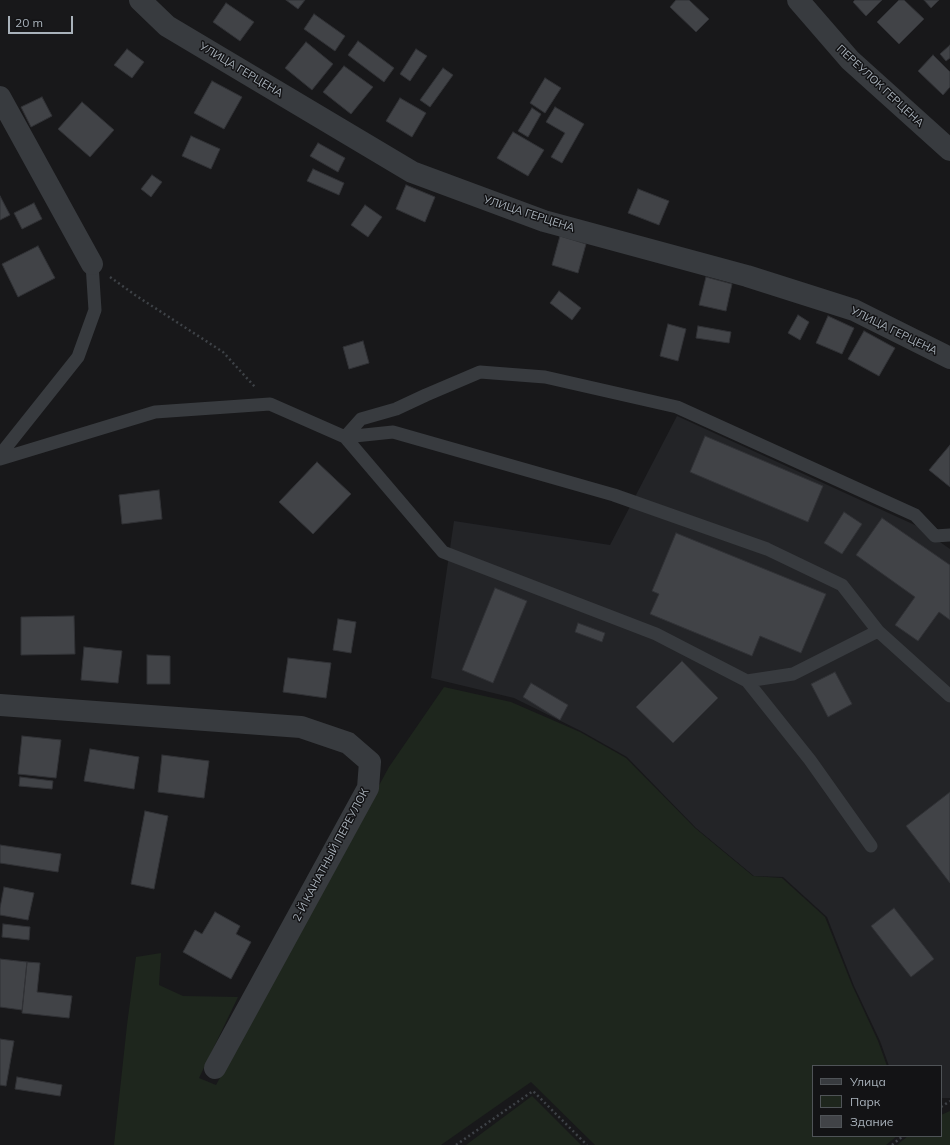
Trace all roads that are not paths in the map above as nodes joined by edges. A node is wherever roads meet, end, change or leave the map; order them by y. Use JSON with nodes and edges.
{"nodes":[{"id":1,"x":140,"y":0,"type":"edge"},
{"id":2,"x":798,"y":0,"type":"edge"},
{"id":3,"x":0,"y":98,"type":"edge"},
{"id":4,"x":950,"y":150,"type":"edge"},
{"id":5,"x":92,"y":264,"type":"joint"},
{"id":6,"x":950,"y":358,"type":"edge"},
{"id":7,"x":345,"y":436,"type":"junction"},
{"id":8,"x":0,"y":455,"type":"edge"},
{"id":9,"x":0,"y":459,"type":"edge"},
{"id":10,"x":950,"y":535,"type":"edge"},
{"id":11,"x":878,"y":632,"type":"junction"},
{"id":12,"x":747,"y":682,"type":"junction"},
{"id":13,"x":950,"y":696,"type":"edge"},
{"id":14,"x":0,"y":704,"type":"edge"},
{"id":15,"x":871,"y":846,"type":"dead end"},
{"id":16,"x":215,"y":1068,"type":"dead end"}],
"edges":[{"from":1,"to":6,"type":"street","name":"УЛИЦА ГЕРЦЕНА"},
{"from":2,"to":4,"type":"street","name":"ПЕРЕУЛОК ГЕРЦЕНА"},
{"from":3,"to":5,"type":"street"},
{"from":5,"to":8,"type":"lane"},
{"from":7,"to":9,"type":"lane"},
{"from":7,"to":10,"type":"lane"},
{"from":7,"to":11,"type":"lane"},
{"from":7,"to":12,"type":"lane"},
{"from":11,"to":12,"type":"lane"},
{"from":11,"to":13,"type":"lane"},
{"from":12,"to":15,"type":"lane"},
{"from":14,"to":16,"type":"street","name":"2-Й КАНАТНЫЙ ПЕРЕУЛОК"}]}
